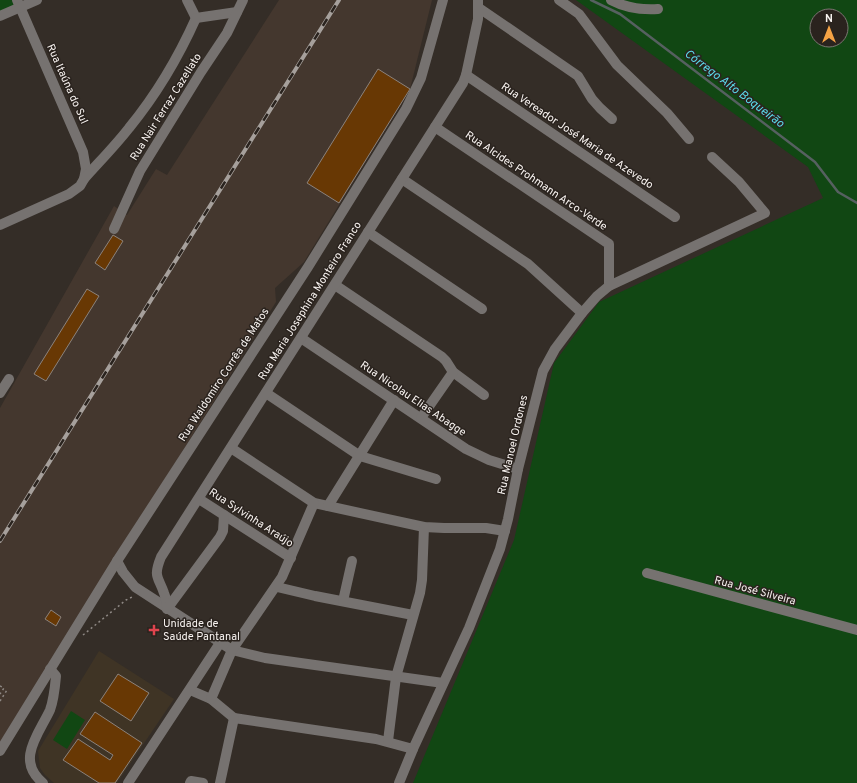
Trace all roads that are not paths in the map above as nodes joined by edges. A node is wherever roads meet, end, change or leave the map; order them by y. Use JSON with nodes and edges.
{"nodes":[{"id":1,"x":37,"y":0,"type":"edge"},
{"id":2,"x":187,"y":0,"type":"edge"},
{"id":3,"x":243,"y":0,"type":"edge"},
{"id":4,"x":443,"y":0,"type":"edge"},
{"id":5,"x":560,"y":0,"type":"edge"},
{"id":6,"x":613,"y":1,"type":"edge"},
{"id":7,"x":18,"y":4,"type":"edge"},
{"id":8,"x":479,"y":4,"type":"edge"},
{"id":9,"x":658,"y":9,"type":"dead end"},
{"id":10,"x":237,"y":12,"type":"junction"},
{"id":11,"x":0,"y":16,"type":"edge"},
{"id":12,"x":196,"y":18,"type":"junction"},
{"id":13,"x":466,"y":75,"type":"junction"},
{"id":14,"x":612,"y":119,"type":"dead end"},
{"id":15,"x":435,"y":127,"type":"junction"},
{"id":16,"x":689,"y":139,"type":"dead end"},
{"id":17,"x":712,"y":158,"type":"dead end"},
{"id":18,"x":84,"y":179,"type":"junction"},
{"id":19,"x":402,"y":179,"type":"junction"},
{"id":20,"x":675,"y":217,"type":"dead end"},
{"id":21,"x":0,"y":225,"type":"edge"},
{"id":22,"x":114,"y":229,"type":"dead end"},
{"id":23,"x":368,"y":232,"type":"junction"},
{"id":24,"x":335,"y":285,"type":"junction"},
{"id":25,"x":609,"y":286,"type":"junction"},
{"id":26,"x":482,"y":309,"type":"dead end"},
{"id":27,"x":582,"y":313,"type":"junction"},
{"id":28,"x":301,"y":338,"type":"junction"},
{"id":29,"x":453,"y":372,"type":"junction"},
{"id":30,"x":9,"y":379,"type":"dead end"},
{"id":31,"x":0,"y":393,"type":"edge"},
{"id":32,"x":266,"y":393,"type":"junction"},
{"id":33,"x":484,"y":395,"type":"dead end"},
{"id":34,"x":394,"y":400,"type":"junction"},
{"id":35,"x":421,"y":418,"type":"junction"},
{"id":36,"x":231,"y":448,"type":"junction"},
{"id":37,"x":360,"y":456,"type":"junction"},
{"id":38,"x":518,"y":469,"type":"junction"},
{"id":39,"x":436,"y":479,"type":"dead end"},
{"id":40,"x":199,"y":499,"type":"junction"},
{"id":41,"x":314,"y":503,"type":"junction"},
{"id":42,"x":328,"y":506,"type":"junction"},
{"id":43,"x":224,"y":515,"type":"junction"},
{"id":44,"x":424,"y":527,"type":"junction"},
{"id":45,"x":505,"y":531,"type":"junction"},
{"id":46,"x":291,"y":558,"type":"junction"},
{"id":47,"x":118,"y":561,"type":"junction"},
{"id":48,"x":352,"y":561,"type":"dead end"},
{"id":49,"x":647,"y":573,"type":"dead end"},
{"id":50,"x":277,"y":586,"type":"junction"},
{"id":51,"x":343,"y":601,"type":"junction"},
{"id":52,"x":167,"y":609,"type":"junction"},
{"id":53,"x":413,"y":616,"type":"junction"},
{"id":54,"x":857,"y":630,"type":"edge"},
{"id":55,"x":220,"y":643,"type":"junction"},
{"id":56,"x":232,"y":650,"type":"junction"},
{"id":57,"x":50,"y":669,"type":"junction"},
{"id":58,"x":396,"y":677,"type":"junction"},
{"id":59,"x":443,"y":683,"type":"junction"},
{"id":60,"x":190,"y":690,"type":"junction"},
{"id":61,"x":212,"y":699,"type":"junction"},
{"id":62,"x":234,"y":718,"type":"junction"},
{"id":63,"x":388,"y":741,"type":"junction"},
{"id":64,"x":413,"y":749,"type":"junction"},
{"id":65,"x":0,"y":751,"type":"edge"},
{"id":66,"x":190,"y":782,"type":"edge"},
{"id":67,"x":43,"y":783,"type":"edge"},
{"id":68,"x":128,"y":783,"type":"edge"},
{"id":69,"x":202,"y":783,"type":"edge"},
{"id":70,"x":220,"y":783,"type":"edge"},
{"id":71,"x":400,"y":783,"type":"edge"}],
"edges":[{"from":1,"to":7,"type":"street"},
{"from":2,"to":12,"type":"street"},
{"from":3,"to":10,"type":"street","name":"Rua Nair Ferraz Cazellato"},
{"from":4,"to":47,"type":"street","name":"Rua Waldomiro Corrêa de Matos"},
{"from":5,"to":16,"type":"street"},
{"from":6,"to":9,"type":"street"},
{"from":7,"to":11,"type":"street"},
{"from":7,"to":18,"type":"street","name":"Rua Itaúna do Sul"},
{"from":8,"to":13,"type":"street","name":"Rua Maria Josephina Monteiro Franco"},
{"from":8,"to":14,"type":"street"},
{"from":10,"to":12,"type":"street"},
{"from":10,"to":22,"type":"street","name":"Rua Nair Ferraz Cazellato"},
{"from":12,"to":18,"type":"street"},
{"from":13,"to":15,"type":"street","name":"Rua Maria Josephina Monteiro Franco"},
{"from":13,"to":20,"type":"street","name":"Rua Vereador José Maria de Azevedo"},
{"from":15,"to":19,"type":"street","name":"Rua Maria Josephina Monteiro Franco"},
{"from":15,"to":25,"type":"street","name":"Rua Alcides Prohmann Arco-Verde"},
{"from":17,"to":25,"type":"street","name":"Rua Manoel Ordones"},
{"from":18,"to":21,"type":"street"},
{"from":19,"to":23,"type":"street","name":"Rua Maria Josephina Monteiro Franco"},
{"from":19,"to":27,"type":"street"},
{"from":23,"to":24,"type":"street","name":"Rua Maria Josephina Monteiro Franco"},
{"from":23,"to":26,"type":"street"},
{"from":24,"to":28,"type":"street","name":"Rua Maria Josephina Monteiro Franco"},
{"from":24,"to":29,"type":"street"},
{"from":25,"to":27,"type":"street","name":"Rua Manoel Ordones"},
{"from":27,"to":38,"type":"street","name":"Rua Manoel Ordones"},
{"from":28,"to":32,"type":"street","name":"Rua Maria Josephina Monteiro Franco"},
{"from":28,"to":34,"type":"street","name":"Rua Nicolau Elias Abagge"},
{"from":29,"to":33,"type":"street"},
{"from":29,"to":35,"type":"street"},
{"from":30,"to":31,"type":"street"},
{"from":32,"to":36,"type":"street","name":"Rua Maria Josephina Monteiro Franco"},
{"from":32,"to":37,"type":"street"},
{"from":34,"to":35,"type":"street","name":"Rua Nicolau Elias Abagge"},
{"from":34,"to":37,"type":"street"},
{"from":35,"to":38,"type":"street","name":"Rua Nicolau Elias Abagge"},
{"from":36,"to":40,"type":"street","name":"Rua Maria Josephina Monteiro Franco"},
{"from":36,"to":41,"type":"street"},
{"from":37,"to":39,"type":"street"},
{"from":37,"to":42,"type":"street"},
{"from":38,"to":45,"type":"street","name":"Rua Manoel Ordones"},
{"from":40,"to":43,"type":"street","name":"Rua Sylvinha Araújo"},
{"from":40,"to":52,"type":"street","name":"Rua Maria Josephina Monteiro Franco"},
{"from":41,"to":42,"type":"street"},
{"from":41,"to":46,"type":"street"},
{"from":42,"to":44,"type":"street"},
{"from":43,"to":46,"type":"street","name":"Rua Sylvinha Araújo"},
{"from":43,"to":52,"type":"street"},
{"from":44,"to":45,"type":"street"},
{"from":44,"to":53,"type":"street"},
{"from":45,"to":59,"type":"street","name":"Rua Manoel Ordones"},
{"from":46,"to":50,"type":"street"},
{"from":47,"to":52,"type":"street"},
{"from":47,"to":57,"type":"street","name":"Rua Waldomiro Corrêa de Matos"},
{"from":48,"to":51,"type":"street"},
{"from":49,"to":54,"type":"street","name":"Rua José Silveira"},
{"from":50,"to":51,"type":"street"},
{"from":50,"to":56,"type":"street"},
{"from":51,"to":53,"type":"street"},
{"from":52,"to":55,"type":"street"},
{"from":53,"to":58,"type":"street"},
{"from":55,"to":56,"type":"street"},
{"from":55,"to":60,"type":"street"},
{"from":56,"to":58,"type":"street"},
{"from":56,"to":61,"type":"street"},
{"from":57,"to":65,"type":"street","name":"Rua Waldomiro Corrêa de Matos"},
{"from":57,"to":67,"type":"street"},
{"from":58,"to":59,"type":"street"},
{"from":58,"to":63,"type":"street"},
{"from":59,"to":64,"type":"street","name":"Rua Manoel Ordones"},
{"from":60,"to":61,"type":"street"},
{"from":60,"to":68,"type":"street"},
{"from":61,"to":62,"type":"street"},
{"from":62,"to":63,"type":"street"},
{"from":62,"to":70,"type":"street"},
{"from":63,"to":64,"type":"street"},
{"from":64,"to":71,"type":"street","name":"Rua Manoel Ordones"},
{"from":66,"to":69,"type":"street"}]}
